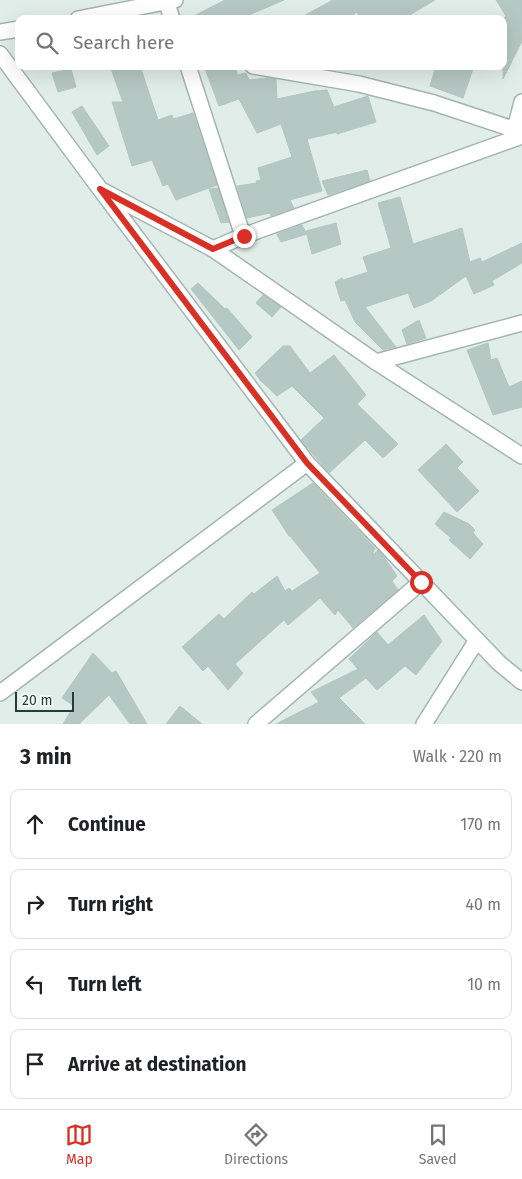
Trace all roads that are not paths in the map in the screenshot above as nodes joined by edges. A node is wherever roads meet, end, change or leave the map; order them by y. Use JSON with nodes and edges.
{"nodes":[{"id":1,"x":169,"y":1,"type":"edge"},
{"id":2,"x":98,"y":15,"type":"edge"},
{"id":3,"x":171,"y":15,"type":"edge"},
{"id":4,"x":15,"y":30,"type":"edge"},
{"id":5,"x":0,"y":32,"type":"edge"},
{"id":6,"x":0,"y":54,"type":"edge"},
{"id":7,"x":189,"y":70,"type":"edge"},
{"id":8,"x":277,"y":70,"type":"edge"},
{"id":9,"x":522,"y":102,"type":"edge"},
{"id":10,"x":520,"y":132,"type":"edge"},
{"id":11,"x":100,"y":189,"type":"junction"},
{"id":12,"x":244,"y":236,"type":"junction"},
{"id":13,"x":213,"y":249,"type":"junction"},
{"id":14,"x":522,"y":323,"type":"edge"},
{"id":15,"x":376,"y":362,"type":"junction"},
{"id":16,"x":522,"y":456,"type":"edge"},
{"id":17,"x":307,"y":463,"type":"junction"},
{"id":18,"x":421,"y":582,"type":"junction"},
{"id":19,"x":477,"y":640,"type":"junction"},
{"id":20,"x":522,"y":682,"type":"edge"},
{"id":21,"x":0,"y":693,"type":"edge"},
{"id":22,"x":256,"y":724,"type":"edge"},
{"id":23,"x":424,"y":724,"type":"edge"}],
"edges":[{"from":1,"to":2,"type":"street"},
{"from":1,"to":3,"type":"street"},
{"from":4,"to":5,"type":"street"},
{"from":6,"to":11,"type":"street"},
{"from":7,"to":12,"type":"street"},
{"from":8,"to":10,"type":"street"},
{"from":9,"to":10,"type":"street"},
{"from":10,"to":12,"type":"street"},
{"from":11,"to":13,"type":"street"},
{"from":11,"to":17,"type":"street"},
{"from":12,"to":13,"type":"street"},
{"from":13,"to":15,"type":"street"},
{"from":14,"to":15,"type":"street"},
{"from":15,"to":16,"type":"street"},
{"from":17,"to":18,"type":"street"},
{"from":17,"to":21,"type":"street"},
{"from":18,"to":19,"type":"street"},
{"from":18,"to":22,"type":"street"},
{"from":19,"to":20,"type":"street"},
{"from":19,"to":23,"type":"street"}]}
